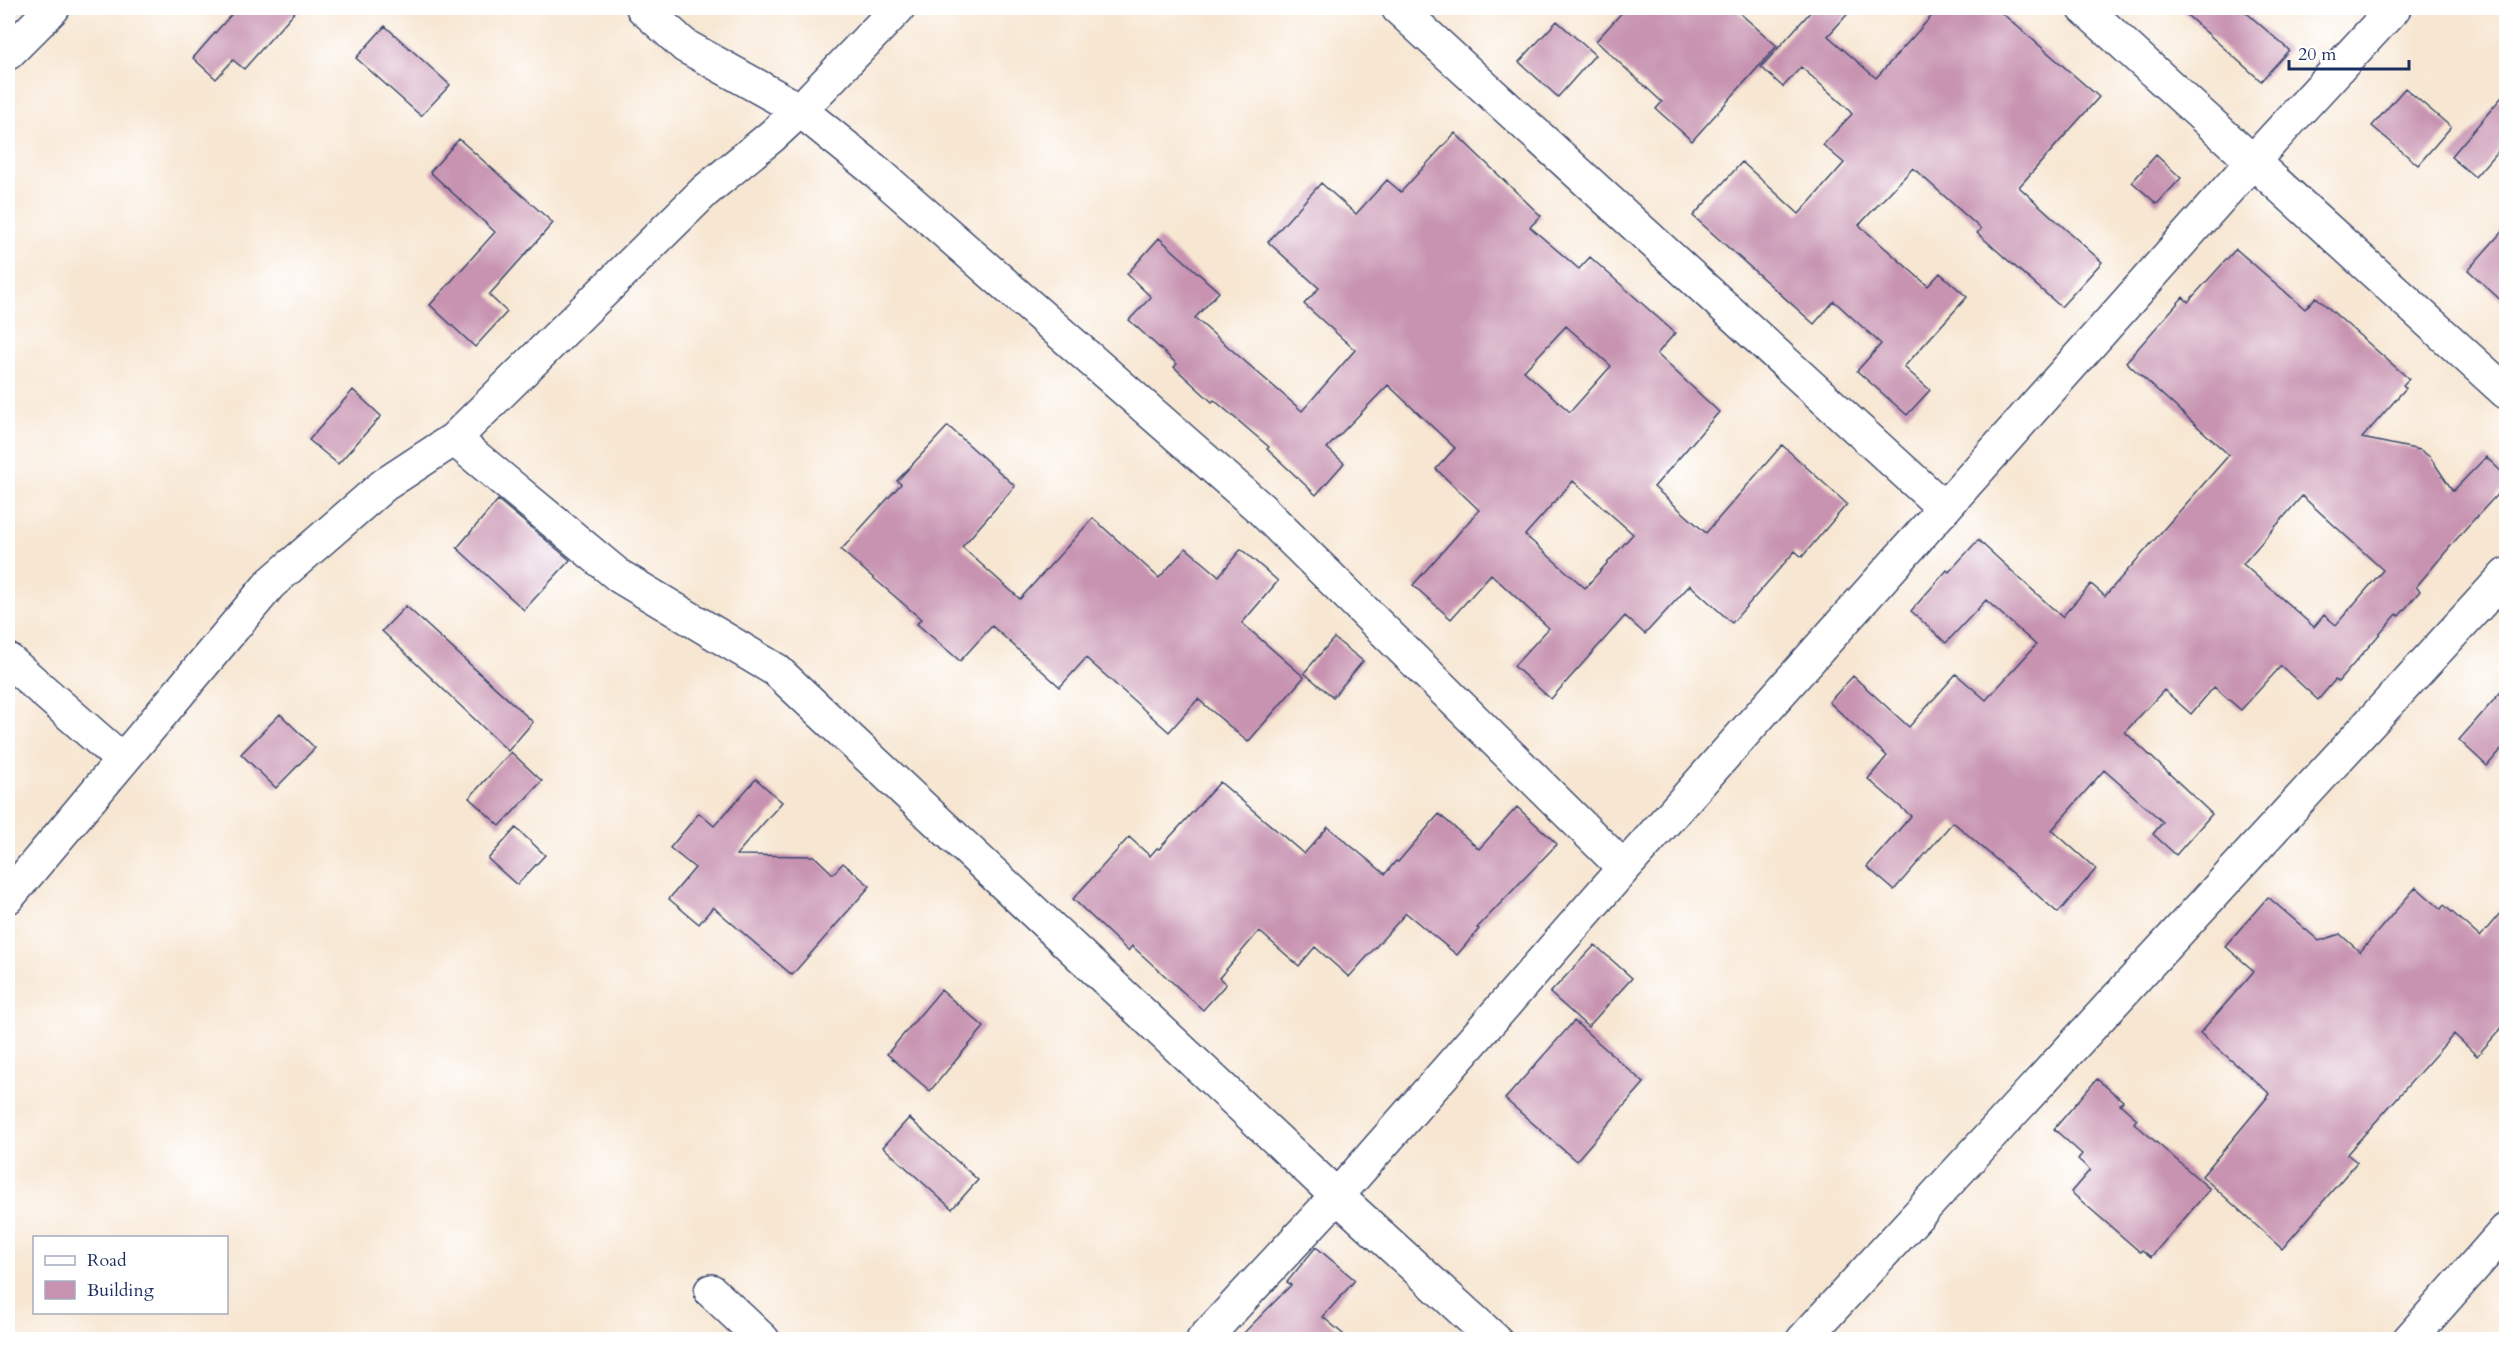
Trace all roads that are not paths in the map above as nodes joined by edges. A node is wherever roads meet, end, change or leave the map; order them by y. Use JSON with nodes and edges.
{"nodes":[{"id":1,"x":53,"y":8,"type":"edge"},
{"id":2,"x":644,"y":8,"type":"edge"},
{"id":3,"x":898,"y":8,"type":"edge"},
{"id":4,"x":1398,"y":8,"type":"edge"},
{"id":5,"x":2084,"y":8,"type":"edge"},
{"id":6,"x":2394,"y":8,"type":"edge"},
{"id":7,"x":8,"y":53,"type":"edge"},
{"id":8,"x":800,"y":110,"type":"junction"},
{"id":9,"x":2253,"y":161,"type":"junction"},
{"id":10,"x":2506,"y":392,"type":"edge"},
{"id":11,"x":454,"y":439,"type":"junction"},
{"id":12,"x":1944,"y":508,"type":"junction"},
{"id":13,"x":2506,"y":575,"type":"edge"},
{"id":14,"x":8,"y":660,"type":"edge"},
{"id":15,"x":122,"y":760,"type":"junction"},
{"id":16,"x":1624,"y":868,"type":"junction"},
{"id":17,"x":8,"y":897,"type":"edge"},
{"id":18,"x":1337,"y":1196,"type":"junction"},
{"id":19,"x":2506,"y":1230,"type":"edge"},
{"id":20,"x":711,"y":1291,"type":"dead end"},
{"id":21,"x":764,"y":1340,"type":"edge"},
{"id":22,"x":1203,"y":1340,"type":"edge"},
{"id":23,"x":1495,"y":1340,"type":"edge"},
{"id":24,"x":1803,"y":1340,"type":"edge"},
{"id":25,"x":2409,"y":1340,"type":"edge"}],
"edges":[{"from":1,"to":7,"type":"street"},
{"from":2,"to":8,"type":"street"},
{"from":3,"to":8,"type":"street"},
{"from":4,"to":12,"type":"street"},
{"from":5,"to":9,"type":"street"},
{"from":6,"to":9,"type":"street"},
{"from":8,"to":11,"type":"street"},
{"from":8,"to":16,"type":"street"},
{"from":9,"to":10,"type":"street"},
{"from":9,"to":12,"type":"street"},
{"from":11,"to":15,"type":"street"},
{"from":11,"to":18,"type":"street"},
{"from":12,"to":16,"type":"street"},
{"from":13,"to":24,"type":"street"},
{"from":14,"to":15,"type":"street"},
{"from":15,"to":17,"type":"street"},
{"from":16,"to":18,"type":"street"},
{"from":18,"to":22,"type":"street"},
{"from":18,"to":23,"type":"street"},
{"from":19,"to":25,"type":"street"},
{"from":20,"to":21,"type":"street"}]}
